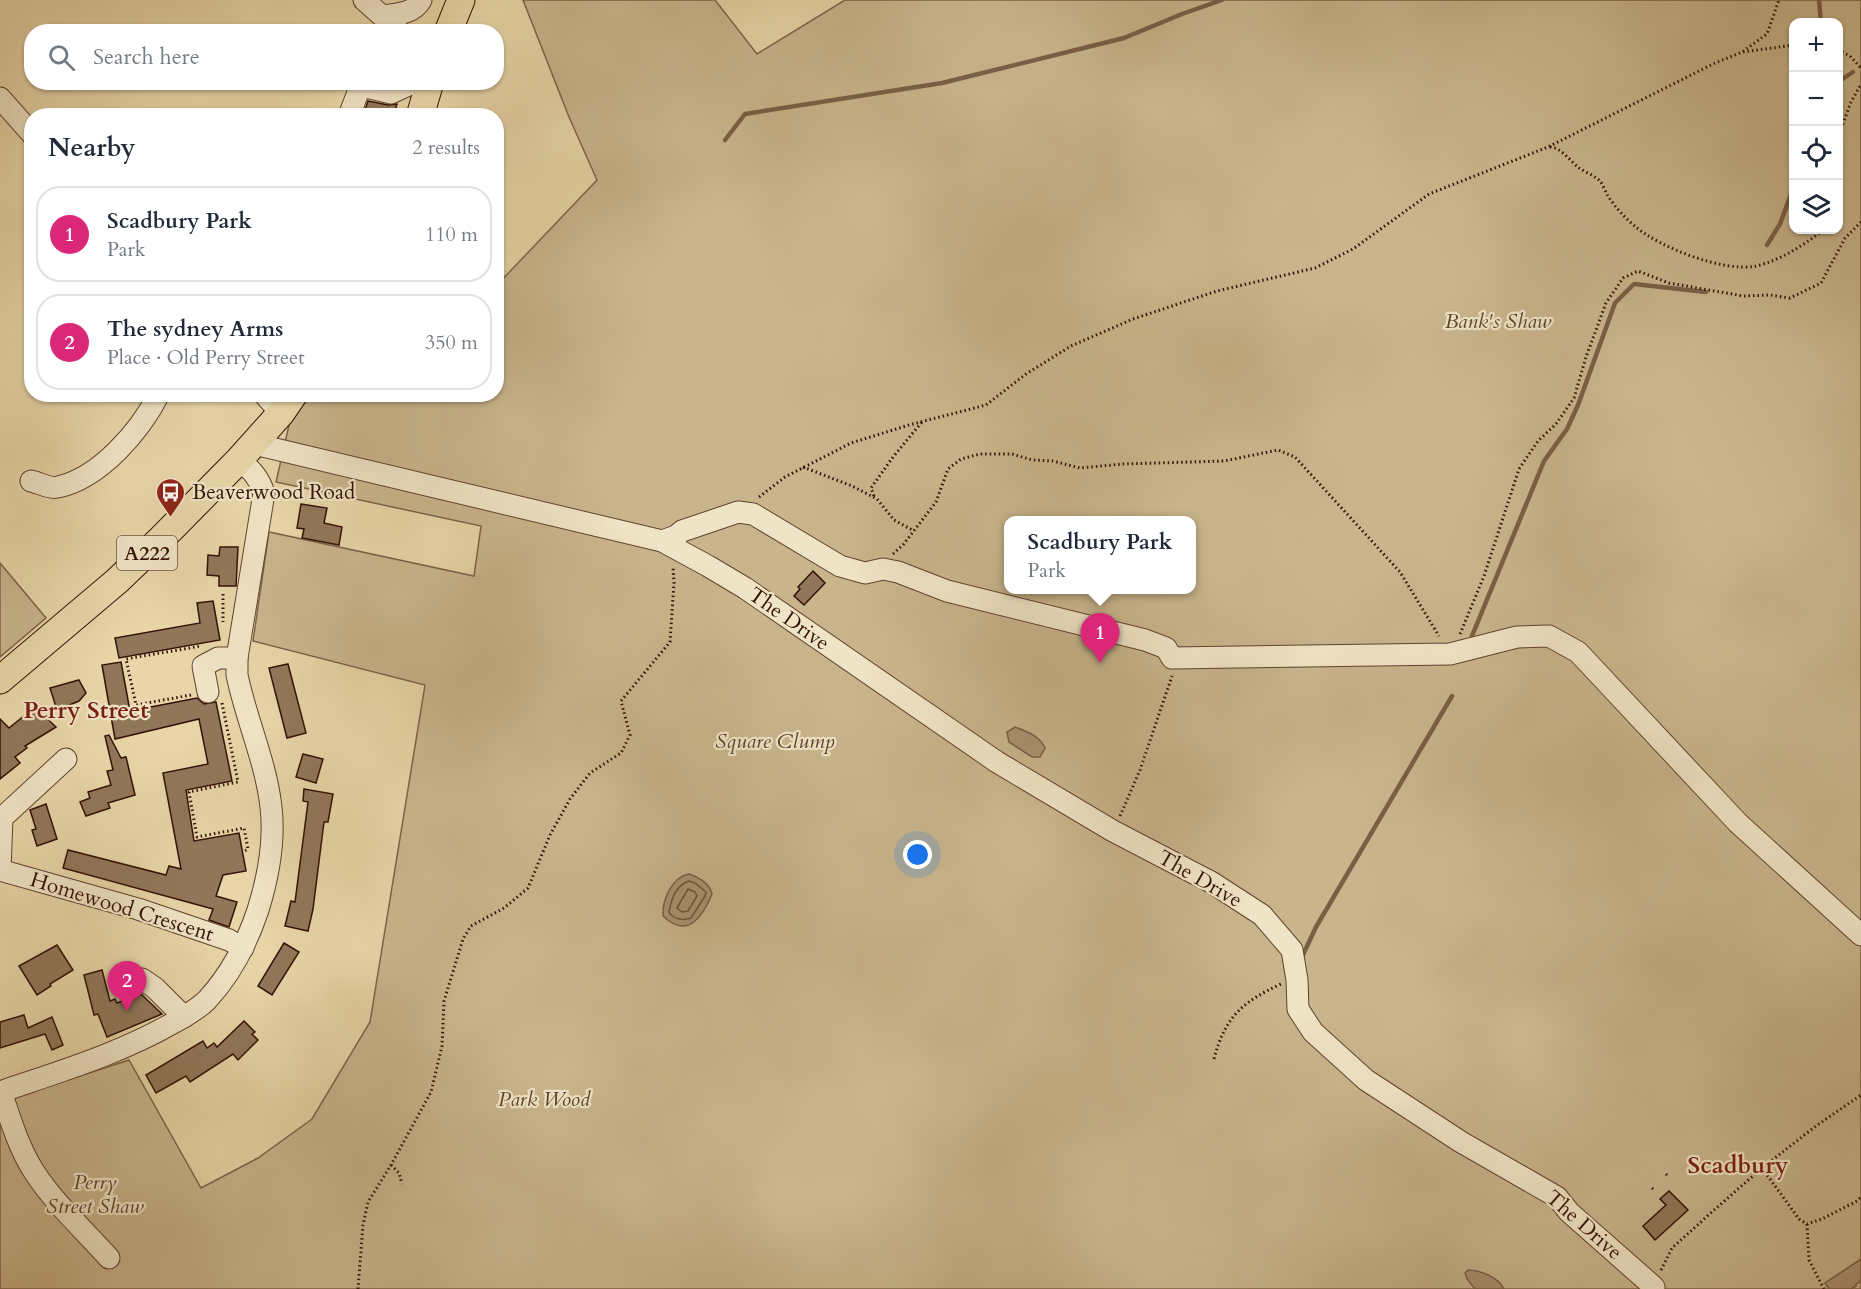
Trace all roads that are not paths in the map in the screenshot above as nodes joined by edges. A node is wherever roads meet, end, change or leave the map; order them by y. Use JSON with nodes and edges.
{"nodes":[{"id":1,"x":364,"y":0,"type":"edge"},
{"id":2,"x":421,"y":0,"type":"edge"},
{"id":3,"x":460,"y":0,"type":"edge"},
{"id":4,"x":383,"y":16,"type":"junction"},
{"id":5,"x":392,"y":24,"type":"edge"},
{"id":6,"x":451,"y":24,"type":"edge"},
{"id":7,"x":357,"y":90,"type":"edge"},
{"id":8,"x":379,"y":90,"type":"edge"},
{"id":9,"x":398,"y":90,"type":"edge"},
{"id":10,"x":428,"y":90,"type":"edge"},
{"id":11,"x":0,"y":98,"type":"edge"},
{"id":12,"x":351,"y":108,"type":"edge"},
{"id":13,"x":422,"y":108,"type":"edge"},
{"id":14,"x":24,"y":125,"type":"edge"},
{"id":15,"x":155,"y":402,"type":"edge"},
{"id":16,"x":279,"y":402,"type":"edge"},
{"id":17,"x":247,"y":452,"type":"junction"},
{"id":18,"x":31,"y":481,"type":"dead end"},
{"id":19,"x":664,"y":543,"type":"junction"},
{"id":20,"x":237,"y":658,"type":"junction"},
{"id":21,"x":0,"y":680,"type":"edge"},
{"id":22,"x":208,"y":692,"type":"road end"},
{"id":23,"x":66,"y":759,"type":"dead end"},
{"id":24,"x":0,"y":870,"type":"edge"},
{"id":25,"x":1861,"y":935,"type":"edge"},
{"id":26,"x":243,"y":948,"type":"junction"},
{"id":27,"x":142,"y":979,"type":"dead end"},
{"id":28,"x":184,"y":1017,"type":"junction"},
{"id":29,"x":1,"y":1092,"type":"edge"},
{"id":30,"x":109,"y":1258,"type":"dead end"},
{"id":31,"x":1653,"y":1288,"type":"edge"}],
"edges":[{"from":1,"to":4,"type":"street"},
{"from":2,"to":4,"type":"street"},
{"from":3,"to":6,"type":"main road"},
{"from":4,"to":5,"type":"street"},
{"from":7,"to":12,"type":"street"},
{"from":8,"to":9,"type":"street"},
{"from":10,"to":13,"type":"main road"},
{"from":11,"to":14,"type":"street"},
{"from":15,"to":18,"type":"street"},
{"from":16,"to":17,"type":"main road","number":"A222"},
{"from":17,"to":19,"type":"street","name":"The Drive"},
{"from":17,"to":20,"type":"street"},
{"from":17,"to":21,"type":"main road","number":"A222"},
{"from":19,"to":25,"type":"street"},
{"from":19,"to":31,"type":"street","name":"The Drive"},
{"from":20,"to":22,"type":"street"},
{"from":20,"to":26,"type":"street"},
{"from":23,"to":24,"type":"street"},
{"from":24,"to":26,"type":"street","name":"Homewood Crescent"},
{"from":26,"to":28,"type":"street"},
{"from":27,"to":28,"type":"street"},
{"from":28,"to":29,"type":"street"},
{"from":29,"to":30,"type":"street"}]}
